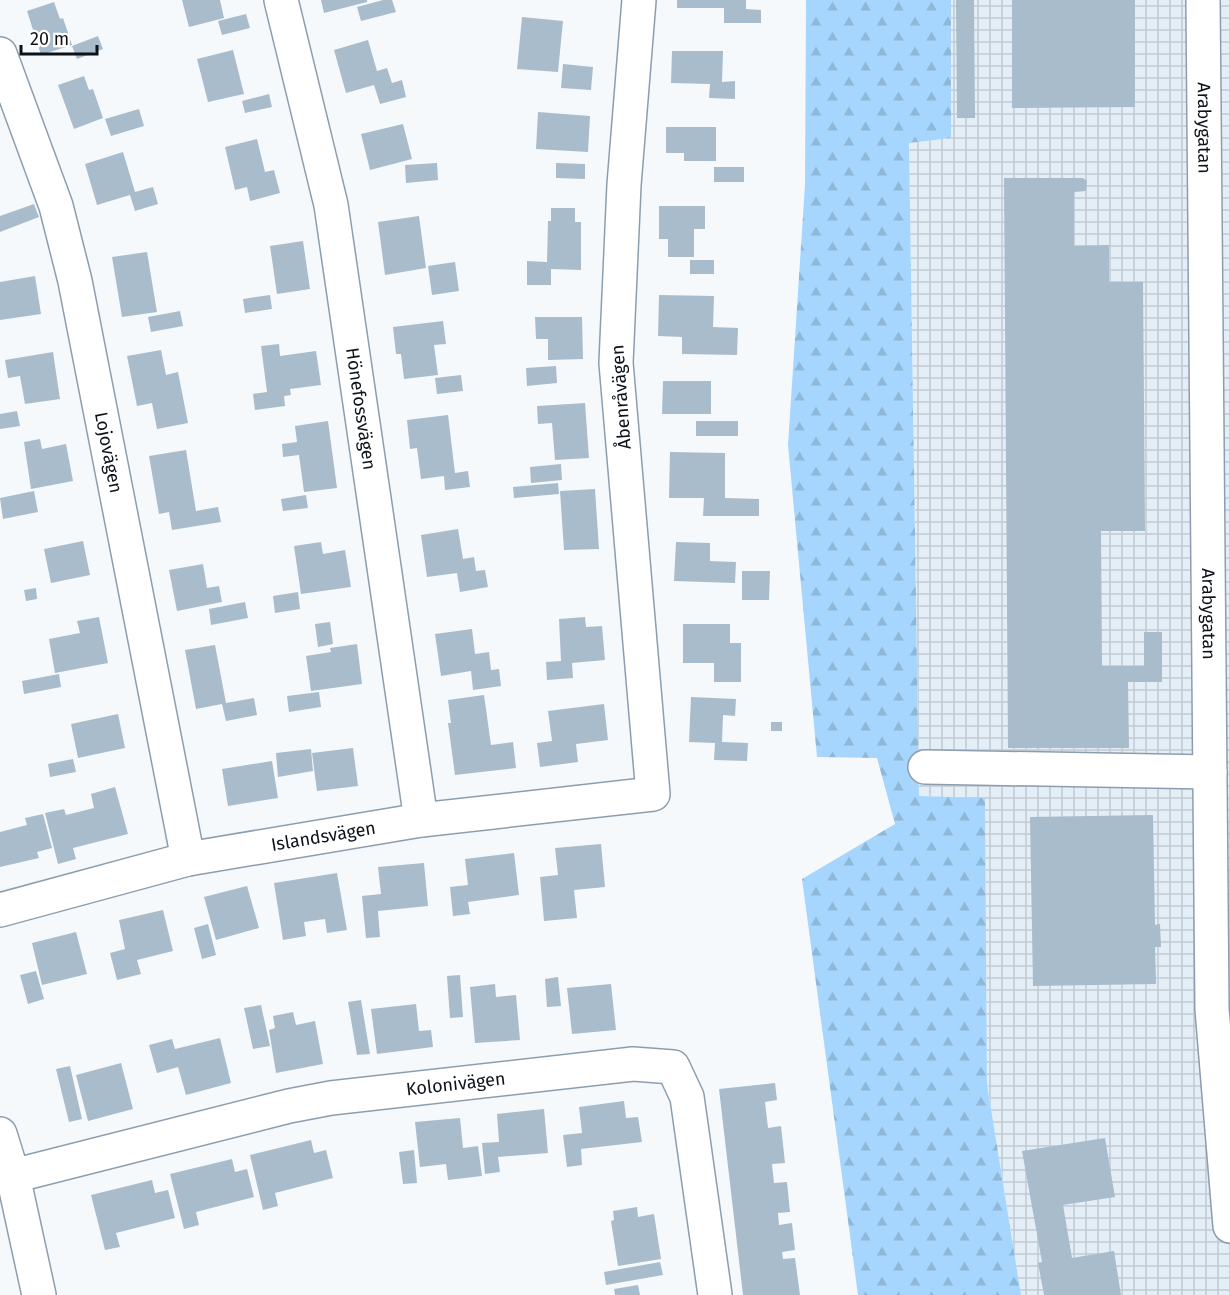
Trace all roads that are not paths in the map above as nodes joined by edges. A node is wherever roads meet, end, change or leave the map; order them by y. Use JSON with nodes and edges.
{"nodes":[{"id":1,"x":280,"y":0,"type":"edge"},
{"id":2,"x":639,"y":0,"type":"edge"},
{"id":3,"x":1203,"y":0,"type":"edge"},
{"id":4,"x":0,"y":54,"type":"edge"},
{"id":5,"x":1219,"y":567,"type":"edge"},
{"id":6,"x":925,"y":766,"type":"dead end"},
{"id":7,"x":1210,"y":772,"type":"junction"},
{"id":8,"x":652,"y":794,"type":"joint"},
{"id":9,"x":421,"y":820,"type":"junction"},
{"id":10,"x":188,"y":859,"type":"junction"},
{"id":11,"x":0,"y":910,"type":"edge"},
{"id":12,"x":1221,"y":911,"type":"edge"},
{"id":13,"x":0,"y":1134,"type":"edge"},
{"id":14,"x":13,"y":1176,"type":"junction"},
{"id":15,"x":1230,"y":1226,"type":"edge"},
{"id":16,"x":33,"y":1294,"type":"edge"},
{"id":17,"x":715,"y":1295,"type":"edge"}],
"edges":[{"from":1,"to":9,"type":"street","name":"Hönefossvägen"},
{"from":2,"to":8,"type":"street","name":"Åbenråvägen"},
{"from":3,"to":5,"type":"street","name":"Arabygatan"},
{"from":4,"to":10,"type":"street","name":"Lojovägen"},
{"from":5,"to":7,"type":"street","name":"Arabygatan"},
{"from":6,"to":7,"type":"street"},
{"from":7,"to":12,"type":"street","name":"Arabygatan"},
{"from":8,"to":9,"type":"street","name":"Islandsvägen"},
{"from":9,"to":10,"type":"street","name":"Islandsvägen"},
{"from":10,"to":11,"type":"street","name":"Islandsvägen"},
{"from":12,"to":15,"type":"street","name":"Arabygatan"},
{"from":13,"to":14,"type":"street"},
{"from":14,"to":16,"type":"street"},
{"from":14,"to":17,"type":"street","name":"Kolonivägen"}]}
